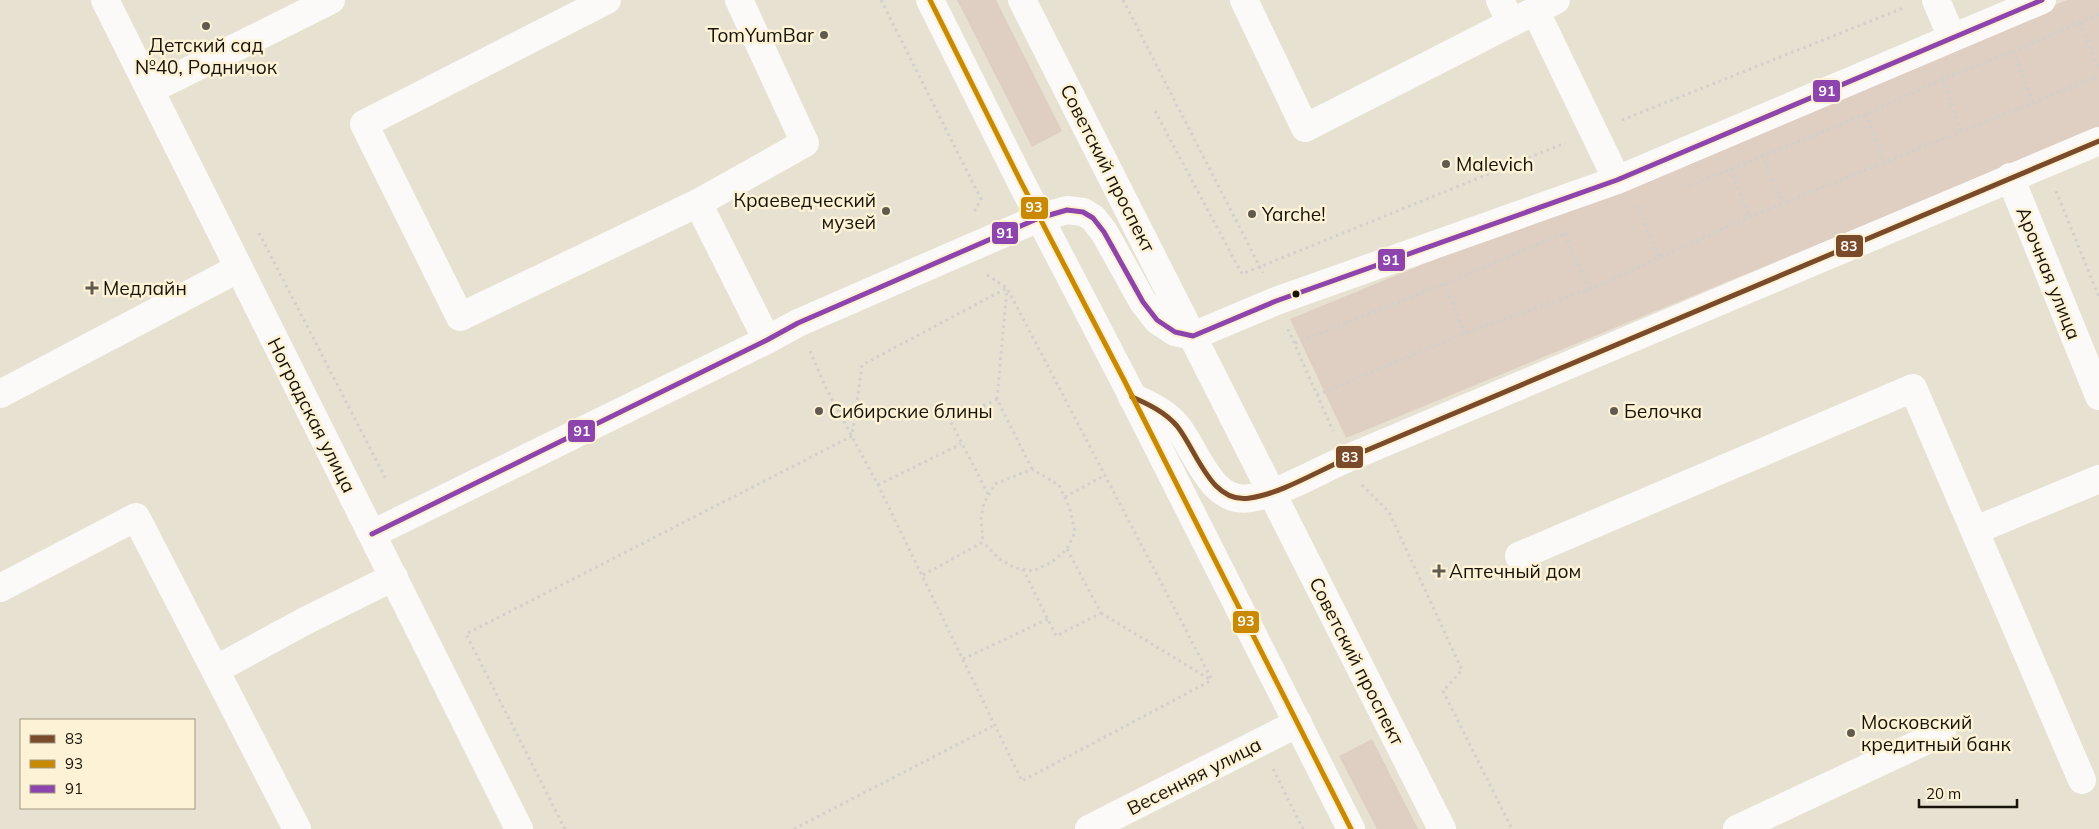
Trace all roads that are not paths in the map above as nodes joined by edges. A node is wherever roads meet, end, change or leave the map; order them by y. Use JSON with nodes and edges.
{"nodes":[{"id":1,"x":105,"y":0,"type":"edge"},
{"id":2,"x":332,"y":0,"type":"edge"},
{"id":3,"x":607,"y":0,"type":"edge"},
{"id":4,"x":739,"y":0,"type":"edge"},
{"id":5,"x":930,"y":0,"type":"edge"},
{"id":6,"x":1022,"y":0,"type":"edge"},
{"id":7,"x":1244,"y":0,"type":"edge"},
{"id":8,"x":1936,"y":0,"type":"edge"},
{"id":9,"x":2042,"y":0,"type":"edge"},
{"id":10,"x":1546,"y":5,"type":"edge"},
{"id":11,"x":1505,"y":11,"type":"edge"},
{"id":12,"x":1952,"y":38,"type":"junction"},
{"id":13,"x":150,"y":90,"type":"junction"},
{"id":14,"x":2099,"y":141,"type":"edge"},
{"id":15,"x":2010,"y":177,"type":"junction"},
{"id":16,"x":1617,"y":180,"type":"junction"},
{"id":17,"x":698,"y":203,"type":"junction"},
{"id":18,"x":1039,"y":218,"type":"junction"},
{"id":19,"x":239,"y":268,"type":"junction"},
{"id":20,"x":1193,"y":336,"type":"junction"},
{"id":21,"x":767,"y":340,"type":"junction"},
{"id":22,"x":0,"y":394,"type":"edge"},
{"id":23,"x":2099,"y":396,"type":"edge"},
{"id":24,"x":1132,"y":397,"type":"junction"},
{"id":25,"x":2099,"y":479,"type":"edge"},
{"id":26,"x":1272,"y":492,"type":"junction"},
{"id":27,"x":1976,"y":530,"type":"junction"},
{"id":28,"x":372,"y":534,"type":"junction"},
{"id":29,"x":1518,"y":556,"type":"dead end"},
{"id":30,"x":394,"y":577,"type":"junction"},
{"id":31,"x":0,"y":588,"type":"edge"},
{"id":32,"x":215,"y":670,"type":"junction"},
{"id":33,"x":1298,"y":723,"type":"junction"},
{"id":34,"x":1942,"y":733,"type":"dead end"},
{"id":35,"x":2082,"y":780,"type":"dead end"},
{"id":36,"x":297,"y":829,"type":"edge"},
{"id":37,"x":519,"y":829,"type":"edge"},
{"id":38,"x":1089,"y":829,"type":"edge"},
{"id":39,"x":1351,"y":829,"type":"edge"},
{"id":40,"x":1442,"y":829,"type":"edge"},
{"id":41,"x":1737,"y":829,"type":"edge"}],
"edges":[{"from":1,"to":13,"type":"street","name":"Ноградская улица"},
{"from":2,"to":13,"type":"street"},
{"from":3,"to":17,"type":"street"},
{"from":4,"to":17,"type":"street"},
{"from":5,"to":18,"type":"street"},
{"from":6,"to":20,"type":"street","name":"Советский проспект"},
{"from":7,"to":11,"type":"street"},
{"from":8,"to":12,"type":"street"},
{"from":9,"to":12,"type":"street"},
{"from":10,"to":11,"type":"street"},
{"from":10,"to":16,"type":"street"},
{"from":12,"to":16,"type":"street"},
{"from":13,"to":19,"type":"street","name":"Ноградская улица"},
{"from":14,"to":15,"type":"street"},
{"from":15,"to":23,"type":"street","name":"Арочная улица"},
{"from":15,"to":26,"type":"street"},
{"from":16,"to":20,"type":"street"},
{"from":17,"to":21,"type":"street"},
{"from":18,"to":20,"type":"street","name":"Советский проспект"},
{"from":18,"to":21,"type":"street"},
{"from":18,"to":24,"type":"street"},
{"from":19,"to":22,"type":"street"},
{"from":19,"to":28,"type":"street","name":"Ноградская улица"},
{"from":20,"to":26,"type":"street","name":"Советский проспект"},
{"from":21,"to":28,"type":"street"},
{"from":24,"to":26,"type":"street"},
{"from":24,"to":33,"type":"street"},
{"from":25,"to":27,"type":"street"},
{"from":26,"to":40,"type":"street","name":"Советский проспект"},
{"from":27,"to":29,"type":"street"},
{"from":27,"to":35,"type":"street"},
{"from":28,"to":30,"type":"street","name":"Ноградская улица"},
{"from":30,"to":32,"type":"street"},
{"from":30,"to":37,"type":"street","name":"Ноградская улица"},
{"from":31,"to":32,"type":"street"},
{"from":32,"to":36,"type":"street"},
{"from":33,"to":38,"type":"street","name":"Весенняя улица"},
{"from":33,"to":39,"type":"street"},
{"from":34,"to":41,"type":"street"}]}
